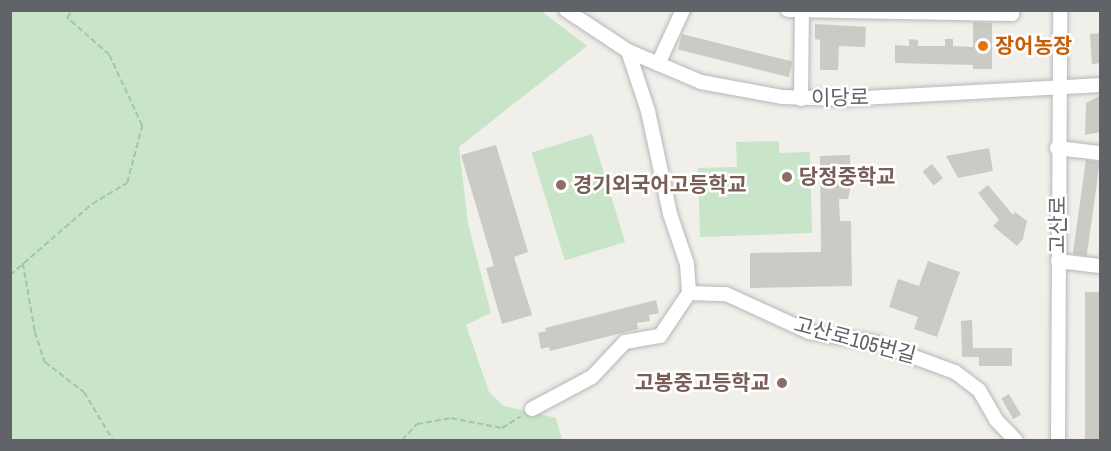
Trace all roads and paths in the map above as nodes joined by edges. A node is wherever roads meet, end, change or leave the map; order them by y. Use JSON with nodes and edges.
{"nodes":[{"id":1,"x":72,"y":10,"type":"edge"},
{"id":2,"x":566,"y":10,"type":"edge"},
{"id":3,"x":683,"y":10,"type":"edge"},
{"id":4,"x":1060,"y":10,"type":"edge"},
{"id":5,"x":797,"y":11,"type":"edge"},
{"id":6,"x":948,"y":12,"type":"edge"},
{"id":7,"x":1012,"y":12,"type":"edge"},
{"id":8,"x":628,"y":51,"type":"junction"},
{"id":9,"x":658,"y":64,"type":"junction"},
{"id":10,"x":1101,"y":85,"type":"edge"},
{"id":11,"x":1059,"y":90,"type":"junction"},
{"id":12,"x":801,"y":99,"type":"junction"},
{"id":13,"x":1057,"y":148,"type":"junction"},
{"id":14,"x":1101,"y":153,"type":"edge"},
{"id":15,"x":1058,"y":261,"type":"junction"},
{"id":16,"x":23,"y":262,"type":"junction"},
{"id":17,"x":1101,"y":266,"type":"edge"},
{"id":18,"x":10,"y":275,"type":"edge"},
{"id":19,"x":689,"y":293,"type":"junction"},
{"id":20,"x":532,"y":409,"type":"joint"},
{"id":21,"x":113,"y":441,"type":"edge"},
{"id":22,"x":402,"y":441,"type":"edge"},
{"id":23,"x":1015,"y":441,"type":"edge"},
{"id":24,"x":1058,"y":441,"type":"edge"}],
"edges":[{"from":1,"to":16,"type":"path"},
{"from":2,"to":8,"type":"street","name":"이당로"},
{"from":3,"to":9,"type":"street"},
{"from":4,"to":11,"type":"street","name":"고산로"},
{"from":5,"to":6,"type":"street"},
{"from":5,"to":12,"type":"street"},
{"from":6,"to":7,"type":"street"},
{"from":8,"to":9,"type":"street","name":"이당로"},
{"from":8,"to":19,"type":"street"},
{"from":9,"to":12,"type":"street","name":"이당로"},
{"from":10,"to":11,"type":"street","name":"이당로"},
{"from":11,"to":12,"type":"street","name":"이당로"},
{"from":11,"to":13,"type":"street","name":"고산로"},
{"from":13,"to":14,"type":"street"},
{"from":13,"to":15,"type":"street","name":"고산로"},
{"from":15,"to":17,"type":"street"},
{"from":15,"to":24,"type":"street","name":"고산로"},
{"from":16,"to":18,"type":"path"},
{"from":16,"to":21,"type":"path"},
{"from":19,"to":20,"type":"street"},
{"from":19,"to":23,"type":"street","name":"고산로105번길"},
{"from":20,"to":22,"type":"path"}]}
